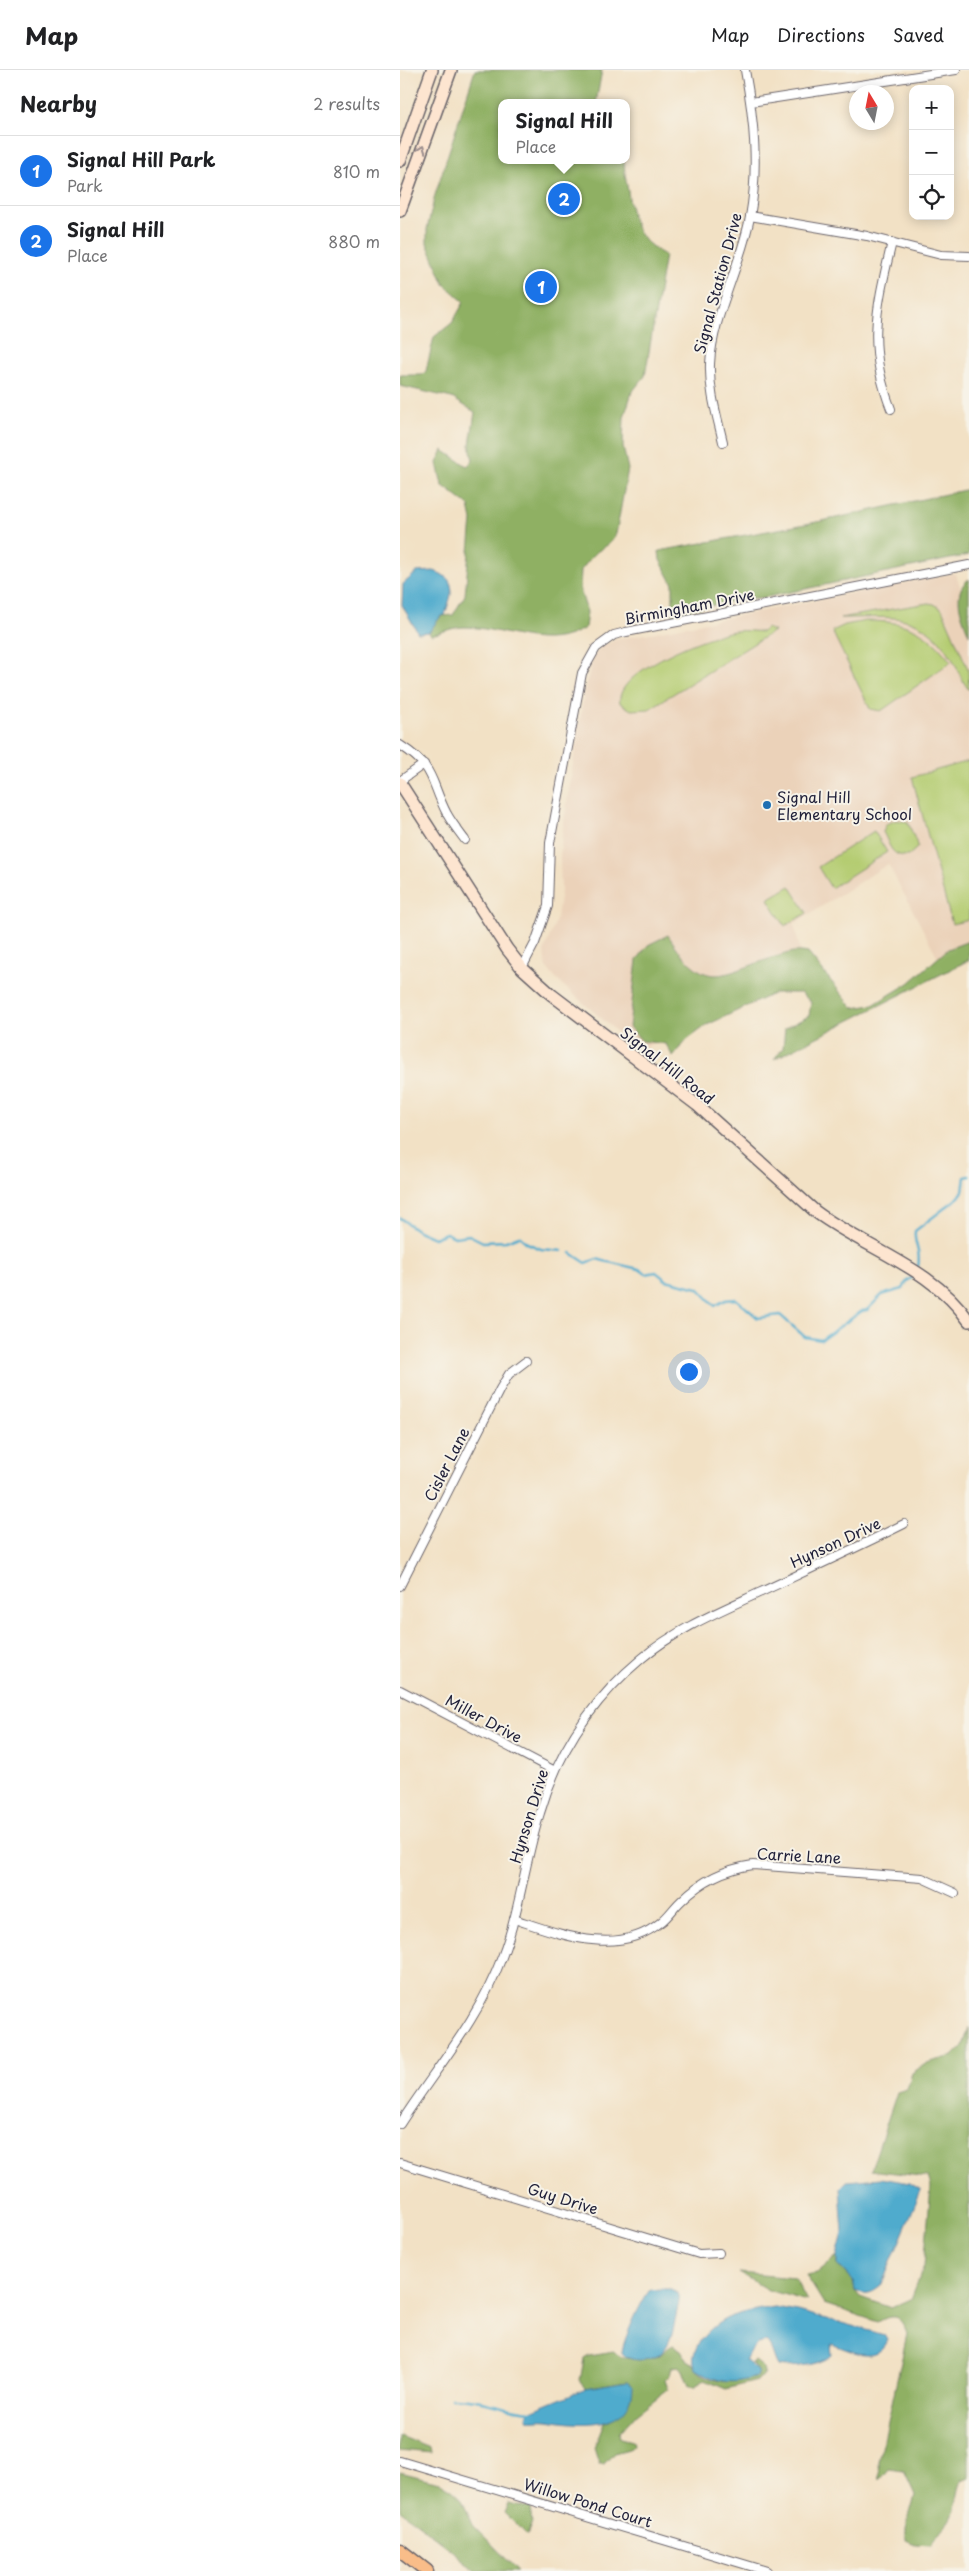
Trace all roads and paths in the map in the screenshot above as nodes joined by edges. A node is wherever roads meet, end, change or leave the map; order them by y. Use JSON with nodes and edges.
{"nodes":[{"id":1,"x":432,"y":70,"type":"edge"},
{"id":2,"x":451,"y":70,"type":"edge"},
{"id":3,"x":745,"y":70,"type":"edge"},
{"id":4,"x":956,"y":70,"type":"edge"},
{"id":5,"x":751,"y":102,"type":"junction"},
{"id":6,"x":400,"y":161,"type":"edge"},
{"id":7,"x":400,"y":211,"type":"edge"},
{"id":8,"x":750,"y":216,"type":"junction"},
{"id":9,"x":892,"y":242,"type":"junction"},
{"id":10,"x":969,"y":256,"type":"edge"},
{"id":11,"x":891,"y":409,"type":"dead end"},
{"id":12,"x":723,"y":442,"type":"dead end"},
{"id":13,"x":969,"y":565,"type":"edge"},
{"id":14,"x":400,"y":745,"type":"edge"},
{"id":15,"x":424,"y":764,"type":"junction"},
{"id":16,"x":400,"y":782,"type":"edge"},
{"id":17,"x":465,"y":840,"type":"dead end"},
{"id":18,"x":522,"y":968,"type":"junction"},
{"id":19,"x":969,"y":1321,"type":"edge"},
{"id":20,"x":526,"y":1361,"type":"dead end"},
{"id":21,"x":904,"y":1524,"type":"dead end"},
{"id":22,"x":400,"y":1586,"type":"edge"},
{"id":23,"x":400,"y":1690,"type":"edge"},
{"id":24,"x":555,"y":1771,"type":"junction"},
{"id":25,"x":956,"y":1893,"type":"dead end"},
{"id":26,"x":514,"y":1919,"type":"junction"},
{"id":27,"x":400,"y":2124,"type":"edge"},
{"id":28,"x":400,"y":2163,"type":"edge"},
{"id":29,"x":719,"y":2252,"type":"dead end"},
{"id":30,"x":400,"y":2461,"type":"edge"},
{"id":31,"x":400,"y":2550,"type":"edge"},
{"id":32,"x":428,"y":2571,"type":"edge"},
{"id":33,"x":767,"y":2571,"type":"edge"}],
"edges":[{"from":1,"to":6,"type":"main road"},
{"from":7,"to":2,"type":"main road","one_way":true},
{"from":3,"to":5,"type":"street","name":"Signal Station Drive"},
{"from":4,"to":5,"type":"street"},
{"from":5,"to":8,"type":"street","name":"Signal Station Drive"},
{"from":8,"to":9,"type":"street"},
{"from":8,"to":12,"type":"street","name":"Signal Station Drive"},
{"from":9,"to":10,"type":"street"},
{"from":9,"to":11,"type":"street"},
{"from":13,"to":18,"type":"street","name":"Birmingham Drive"},
{"from":14,"to":15,"type":"street"},
{"from":15,"to":16,"type":"street"},
{"from":15,"to":17,"type":"street"},
{"from":16,"to":18,"type":"main road","name":"Signal Hill Road"},
{"from":18,"to":19,"type":"main road","name":"Signal Hill Road"},
{"from":20,"to":22,"type":"street","name":"Cisler Lane"},
{"from":21,"to":24,"type":"street","name":"Hynson Drive"},
{"from":23,"to":24,"type":"street","name":"Miller Drive"},
{"from":24,"to":26,"type":"street","name":"Hynson Drive"},
{"from":25,"to":26,"type":"street","name":"Carrie Lane"},
{"from":26,"to":27,"type":"street","name":"Hynson Drive"},
{"from":28,"to":29,"type":"street","name":"Guy Drive"},
{"from":30,"to":33,"type":"street","name":"Willow Pond Court"},
{"from":31,"to":32,"type":"highway"}]}
